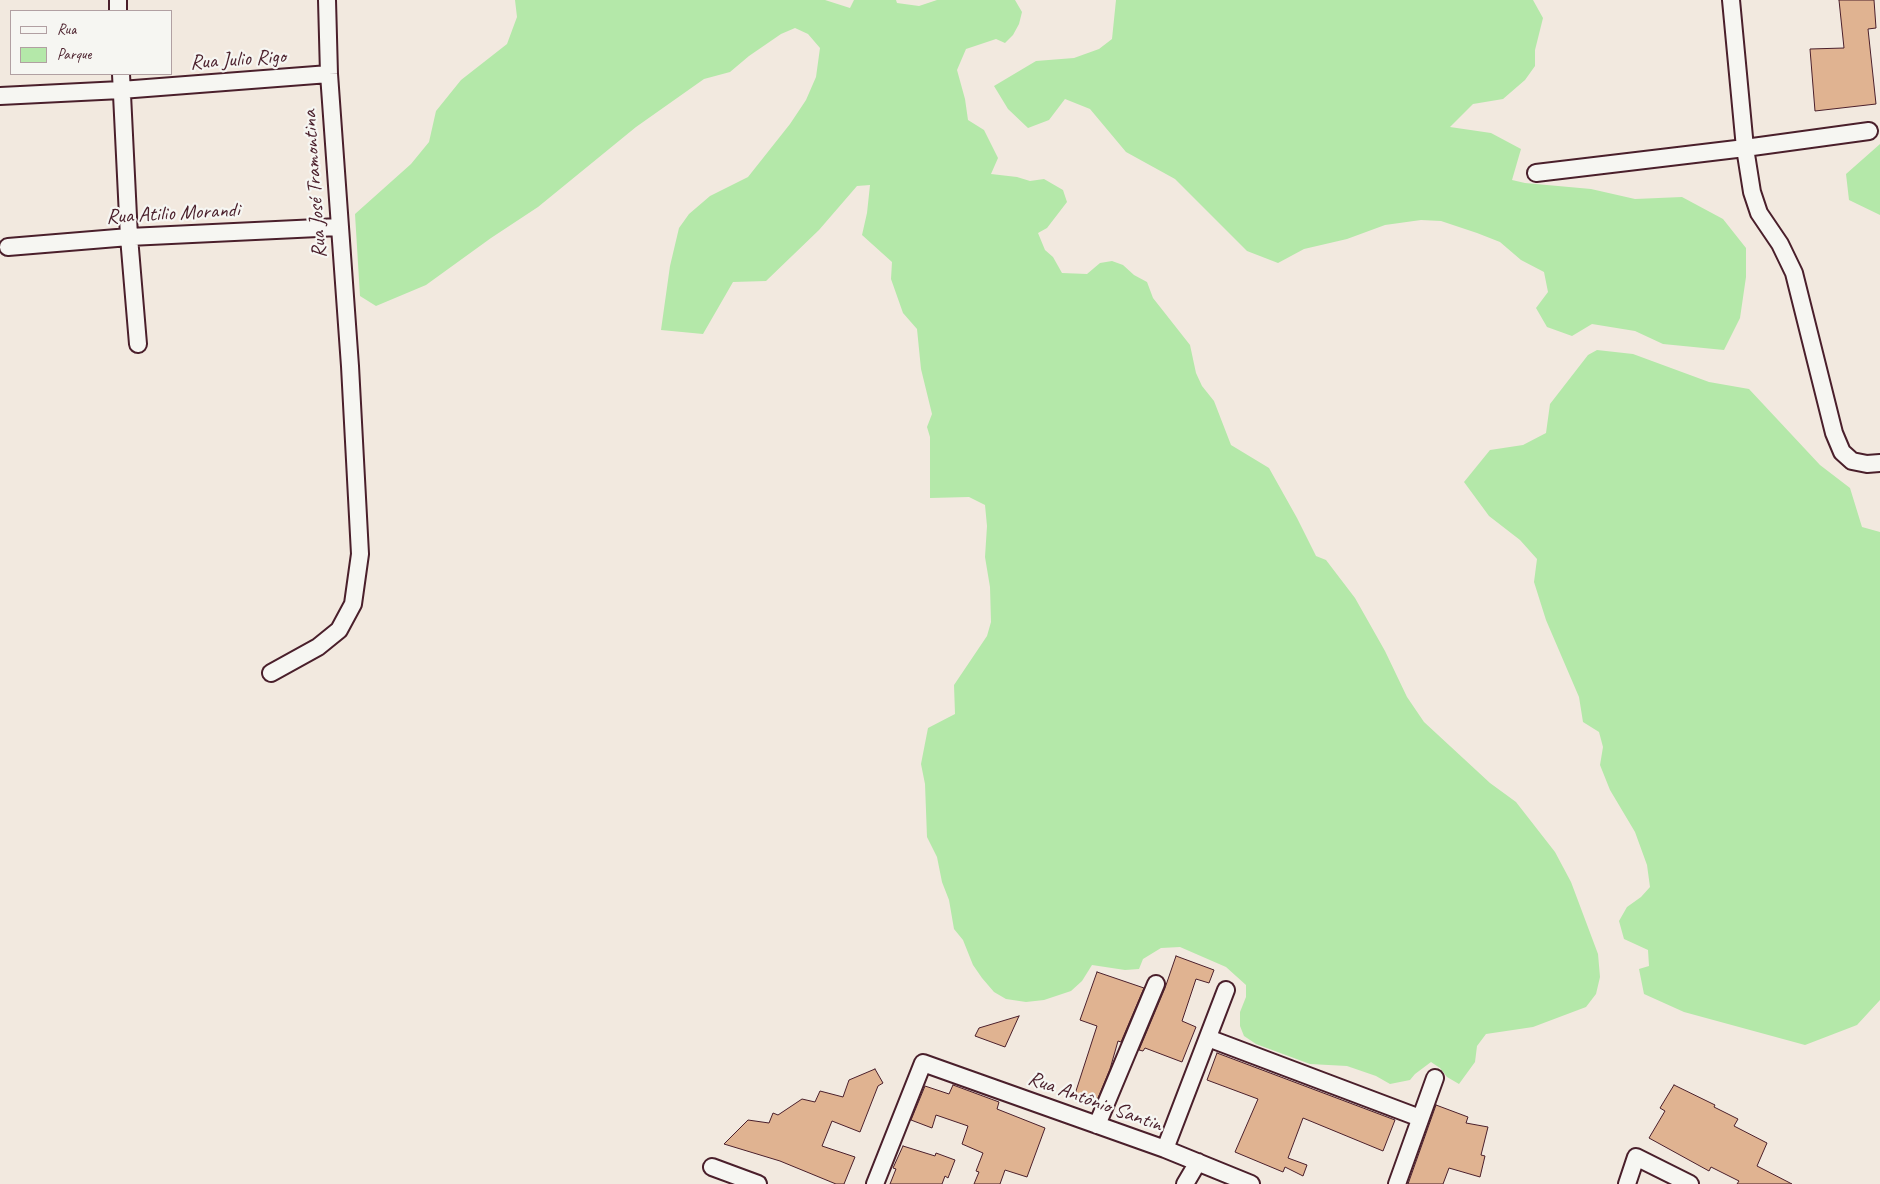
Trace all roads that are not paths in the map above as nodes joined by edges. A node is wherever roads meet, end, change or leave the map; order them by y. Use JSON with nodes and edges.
{"nodes":[{"id":1,"x":327,"y":0,"type":"edge"},
{"id":2,"x":1731,"y":0,"type":"edge"},
{"id":3,"x":329,"y":74,"type":"junction"},
{"id":4,"x":121,"y":82,"type":"edge"},
{"id":5,"x":0,"y":96,"type":"edge"},
{"id":6,"x":1869,"y":131,"type":"dead end"},
{"id":7,"x":1745,"y":148,"type":"junction"},
{"id":8,"x":1536,"y":173,"type":"dead end"},
{"id":9,"x":340,"y":227,"type":"junction"},
{"id":10,"x":129,"y":237,"type":"junction"},
{"id":11,"x":8,"y":247,"type":"dead end"},
{"id":12,"x":138,"y":344,"type":"dead end"},
{"id":13,"x":1880,"y":463,"type":"edge"},
{"id":14,"x":271,"y":673,"type":"dead end"},
{"id":15,"x":1156,"y":984,"type":"dead end"},
{"id":16,"x":1226,"y":990,"type":"dead end"},
{"id":17,"x":1208,"y":1038,"type":"junction"},
{"id":18,"x":1435,"y":1078,"type":"dead end"},
{"id":19,"x":1420,"y":1118,"type":"junction"},
{"id":20,"x":1098,"y":1125,"type":"junction"},
{"id":21,"x":1165,"y":1149,"type":"junction"},
{"id":22,"x":1198,"y":1162,"type":"junction"},
{"id":23,"x":712,"y":1167,"type":"dead end"},
{"id":24,"x":758,"y":1184,"type":"edge"},
{"id":25,"x":875,"y":1184,"type":"edge"},
{"id":26,"x":1185,"y":1184,"type":"edge"},
{"id":27,"x":1251,"y":1184,"type":"edge"},
{"id":28,"x":1397,"y":1184,"type":"edge"},
{"id":29,"x":1627,"y":1184,"type":"edge"},
{"id":30,"x":1690,"y":1184,"type":"edge"}],
"edges":[{"from":1,"to":3,"type":"street","name":"Rua José Tramontina"},
{"from":2,"to":7,"type":"street"},
{"from":3,"to":4,"type":"street","name":"Rua Julio Rigo"},
{"from":3,"to":9,"type":"street","name":"Rua José Tramontina"},
{"from":4,"to":5,"type":"street","name":"Rua Julio Rigo"},
{"from":4,"to":10,"type":"street"},
{"from":6,"to":7,"type":"street"},
{"from":7,"to":8,"type":"street"},
{"from":7,"to":13,"type":"street"},
{"from":9,"to":10,"type":"street","name":"Rua Atilio Morandi"},
{"from":9,"to":14,"type":"street","name":"Rua José Tramontina"},
{"from":10,"to":11,"type":"street","name":"Rua Atilio Morandi"},
{"from":10,"to":12,"type":"street"},
{"from":15,"to":20,"type":"street"},
{"from":16,"to":17,"type":"street"},
{"from":17,"to":19,"type":"street"},
{"from":17,"to":21,"type":"street"},
{"from":18,"to":19,"type":"street"},
{"from":19,"to":28,"type":"street"},
{"from":20,"to":21,"type":"street","name":"Rua Antônio Santin"},
{"from":20,"to":25,"type":"street","name":"Rua Antônio Santin"},
{"from":21,"to":22,"type":"street","name":"Rua Antônio Santin"},
{"from":22,"to":26,"type":"street"},
{"from":22,"to":27,"type":"street","name":"Rua Antônio Santin"},
{"from":23,"to":24,"type":"street"},
{"from":29,"to":30,"type":"street"}]}
